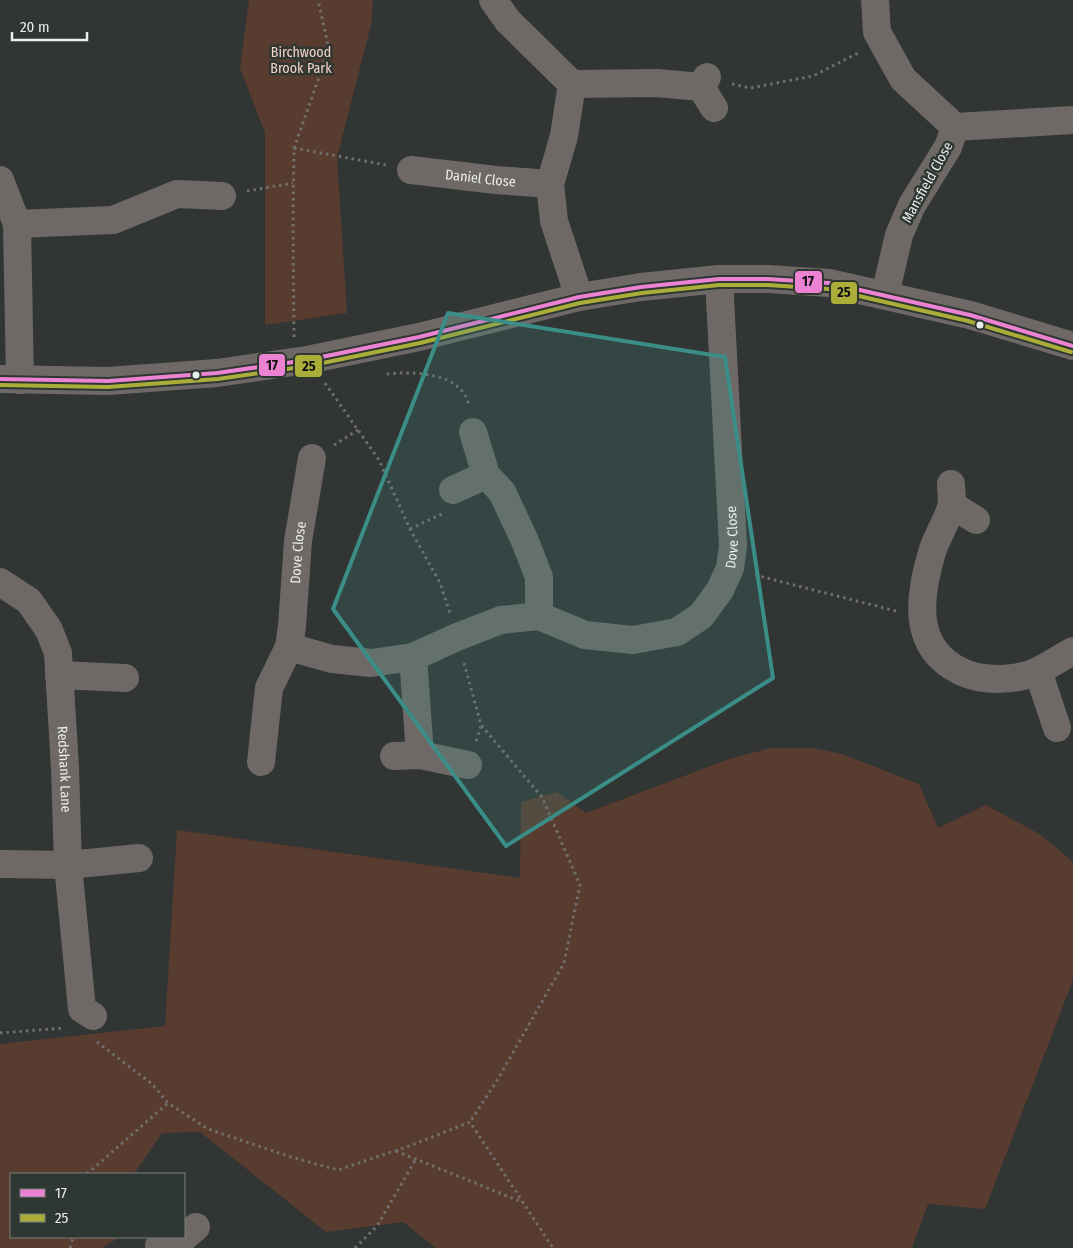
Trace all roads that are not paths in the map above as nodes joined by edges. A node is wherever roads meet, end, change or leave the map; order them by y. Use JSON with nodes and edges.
{"nodes":[{"id":1,"x":493,"y":0,"type":"edge"},
{"id":2,"x":875,"y":0,"type":"edge"},
{"id":3,"x":572,"y":84,"type":"junction"},
{"id":4,"x":707,"y":91,"type":"road end"},
{"id":5,"x":1073,"y":120,"type":"edge"},
{"id":6,"x":955,"y":127,"type":"junction"},
{"id":7,"x":411,"y":170,"type":"road end"},
{"id":8,"x":0,"y":180,"type":"edge"},
{"id":9,"x":550,"y":184,"type":"junction"},
{"id":10,"x":222,"y":196,"type":"road end"},
{"id":11,"x":17,"y":224,"type":"junction"},
{"id":12,"x":719,"y":279,"type":"junction"},
{"id":13,"x":885,"y":295,"type":"junction"},
{"id":14,"x":579,"y":297,"type":"junction"},
{"id":15,"x":1073,"y":346,"type":"edge"},
{"id":16,"x":10,"y":380,"type":"edge"},
{"id":17,"x":473,"y":432,"type":"road end"},
{"id":18,"x":312,"y":458,"type":"dead end"},
{"id":19,"x":486,"y":475,"type":"junction"},
{"id":20,"x":453,"y":490,"type":"dead end"},
{"id":21,"x":976,"y":520,"type":"dead end"},
{"id":22,"x":0,"y":582,"type":"edge"},
{"id":23,"x":539,"y":616,"type":"junction"},
{"id":24,"x":289,"y":647,"type":"junction"},
{"id":25,"x":1073,"y":651,"type":"edge"},
{"id":26,"x":413,"y":657,"type":"junction"},
{"id":27,"x":1038,"y":671,"type":"junction"},
{"id":28,"x":59,"y":675,"type":"junction"},
{"id":29,"x":126,"y":678,"type":"dead end"},
{"id":30,"x":1057,"y":728,"type":"dead end"},
{"id":31,"x":261,"y":762,"type":"dead end"},
{"id":32,"x":468,"y":765,"type":"dead end"},
{"id":33,"x":139,"y":858,"type":"dead end"},
{"id":34,"x":0,"y":864,"type":"edge"},
{"id":35,"x":68,"y":865,"type":"junction"},
{"id":36,"x":93,"y":1027,"type":"road end"},
{"id":37,"x":196,"y":1227,"type":"dead end"},
{"id":38,"x":185,"y":1235,"type":"edge"},
{"id":39,"x":182,"y":1238,"type":"edge"},
{"id":40,"x":170,"y":1247,"type":"edge"}],
"edges":[{"from":1,"to":3,"type":"street"},
{"from":2,"to":6,"type":"street","name":"Mansfield Close"},
{"from":3,"to":4,"type":"street"},
{"from":3,"to":9,"type":"street"},
{"from":5,"to":6,"type":"street","name":"Mansfield Close"},
{"from":6,"to":13,"type":"street","name":"Mansfield Close"},
{"from":7,"to":9,"type":"street","name":"Daniel Close"},
{"from":8,"to":11,"type":"street"},
{"from":9,"to":14,"type":"street"},
{"from":10,"to":11,"type":"street"},
{"from":11,"to":16,"type":"street"},
{"from":12,"to":13,"type":"street"},
{"from":12,"to":14,"type":"street"},
{"from":12,"to":23,"type":"street","name":"Dove Close"},
{"from":13,"to":15,"type":"street"},
{"from":14,"to":16,"type":"street"},
{"from":17,"to":19,"type":"street"},
{"from":18,"to":24,"type":"street","name":"Dove Close"},
{"from":19,"to":20,"type":"street"},
{"from":19,"to":23,"type":"street"},
{"from":21,"to":27,"type":"street"},
{"from":22,"to":28,"type":"street","name":"Redshank Lane"},
{"from":23,"to":26,"type":"street","name":"Dove Close"},
{"from":24,"to":26,"type":"street","name":"Dove Close"},
{"from":24,"to":31,"type":"street","name":"Dove Close"},
{"from":25,"to":27,"type":"street"},
{"from":26,"to":32,"type":"street"},
{"from":27,"to":30,"type":"street"},
{"from":28,"to":29,"type":"street"},
{"from":28,"to":35,"type":"street","name":"Redshank Lane"},
{"from":33,"to":35,"type":"street"},
{"from":34,"to":35,"type":"street"},
{"from":35,"to":36,"type":"street","name":"Redshank Lane"},
{"from":37,"to":38,"type":"street"},
{"from":39,"to":40,"type":"street"}]}
